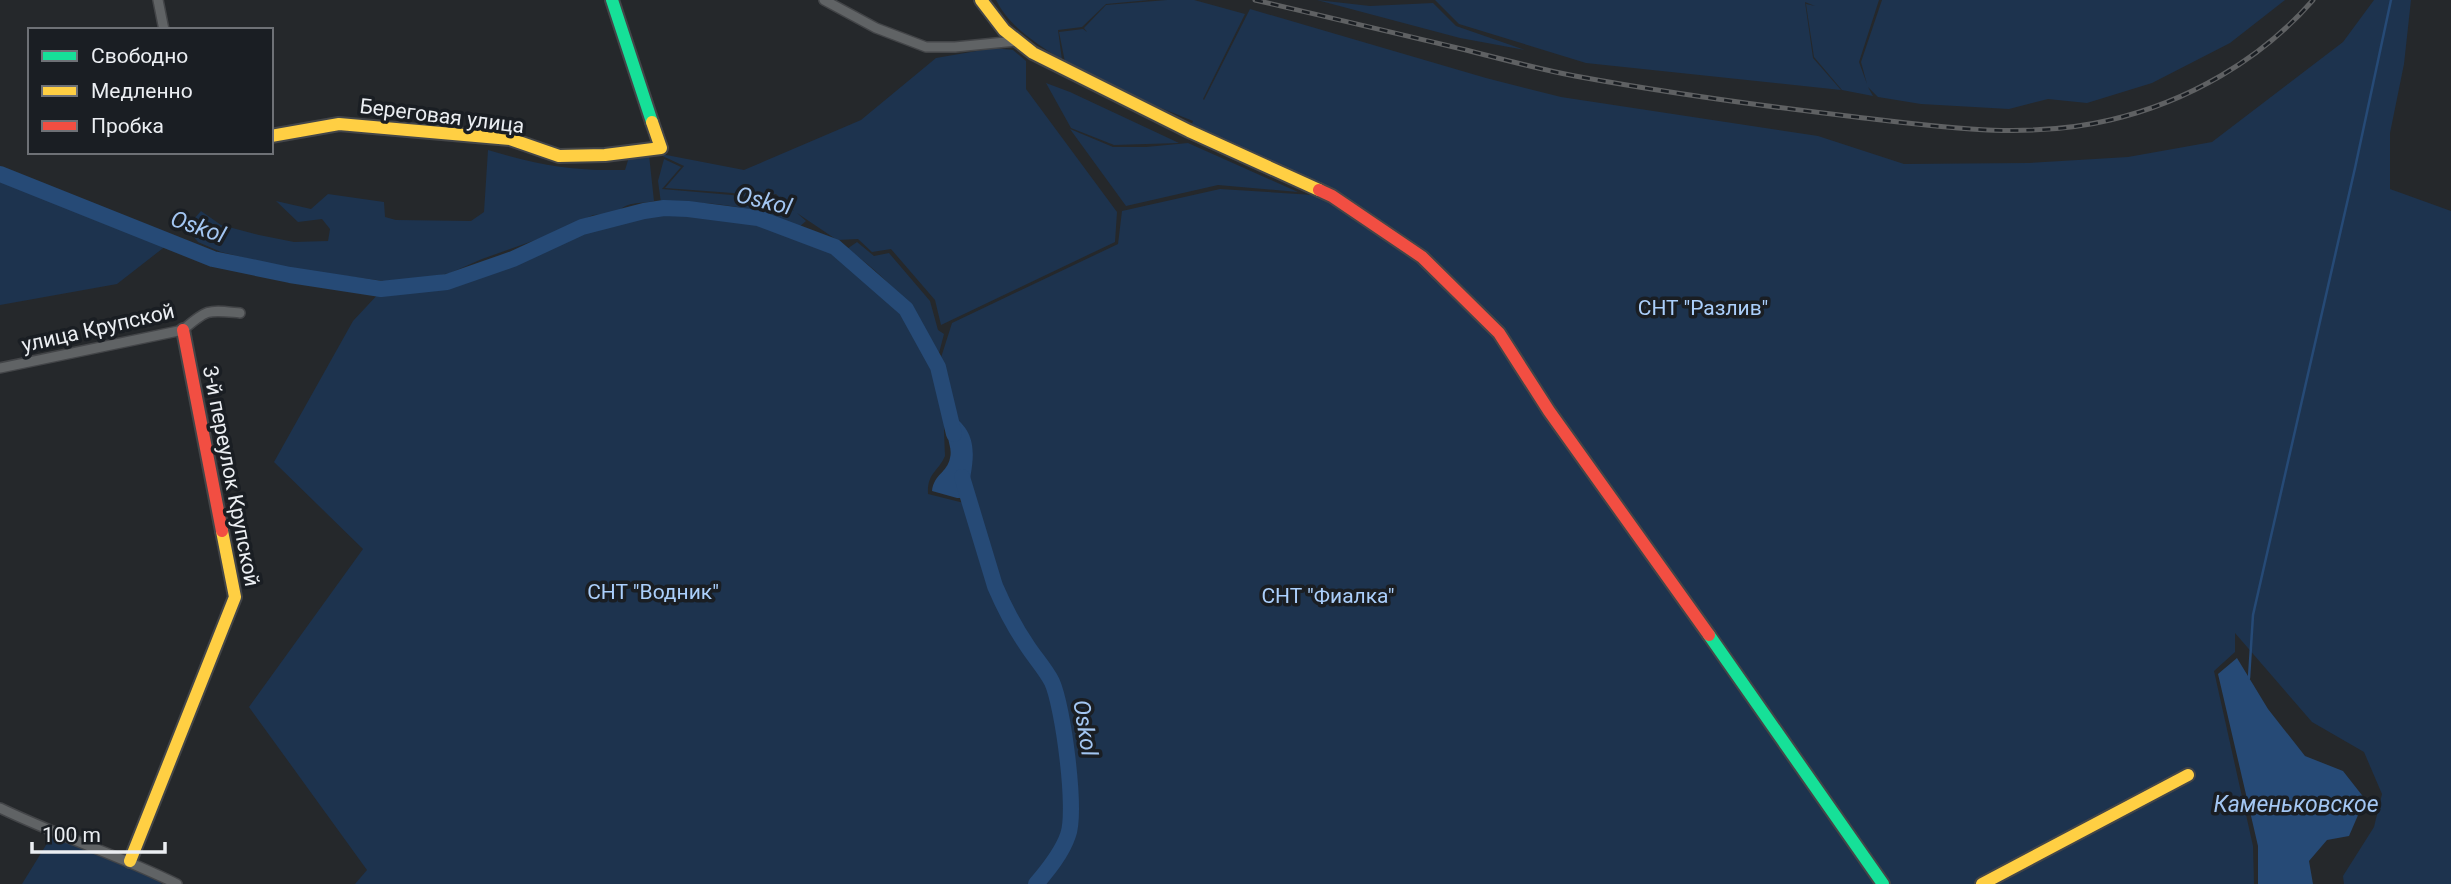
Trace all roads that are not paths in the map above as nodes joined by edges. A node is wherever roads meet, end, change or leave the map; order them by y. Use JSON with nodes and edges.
{"nodes":[{"id":1,"x":158,"y":0,"type":"edge"},
{"id":2,"x":611,"y":0,"type":"edge"},
{"id":3,"x":824,"y":0,"type":"edge"},
{"id":4,"x":981,"y":0,"type":"edge"},
{"id":5,"x":164,"y":28,"type":"edge"},
{"id":6,"x":1016,"y":41,"type":"junction"},
{"id":7,"x":273,"y":136,"type":"edge"},
{"id":8,"x":240,"y":313,"type":"dead end"},
{"id":9,"x":184,"y":330,"type":"junction"},
{"id":10,"x":0,"y":368,"type":"edge"},
{"id":11,"x":2188,"y":775,"type":"dead end"},
{"id":12,"x":0,"y":808,"type":"edge"},
{"id":13,"x":130,"y":861,"type":"junction"},
{"id":14,"x":177,"y":884,"type":"edge"},
{"id":15,"x":1883,"y":884,"type":"edge"},
{"id":16,"x":1982,"y":884,"type":"edge"}],
"edges":[{"from":1,"to":5,"type":"street"},
{"from":2,"to":7,"type":"street","name":"Береговая улица"},
{"from":3,"to":6,"type":"street"},
{"from":4,"to":6,"type":"street"},
{"from":6,"to":15,"type":"street"},
{"from":8,"to":9,"type":"street","name":"улица Крупской"},
{"from":9,"to":10,"type":"street","name":"улица Крупской"},
{"from":9,"to":13,"type":"street","name":"3-й переулок Крупской"},
{"from":11,"to":16,"type":"street"},
{"from":12,"to":13,"type":"street"},
{"from":13,"to":14,"type":"street"}]}
